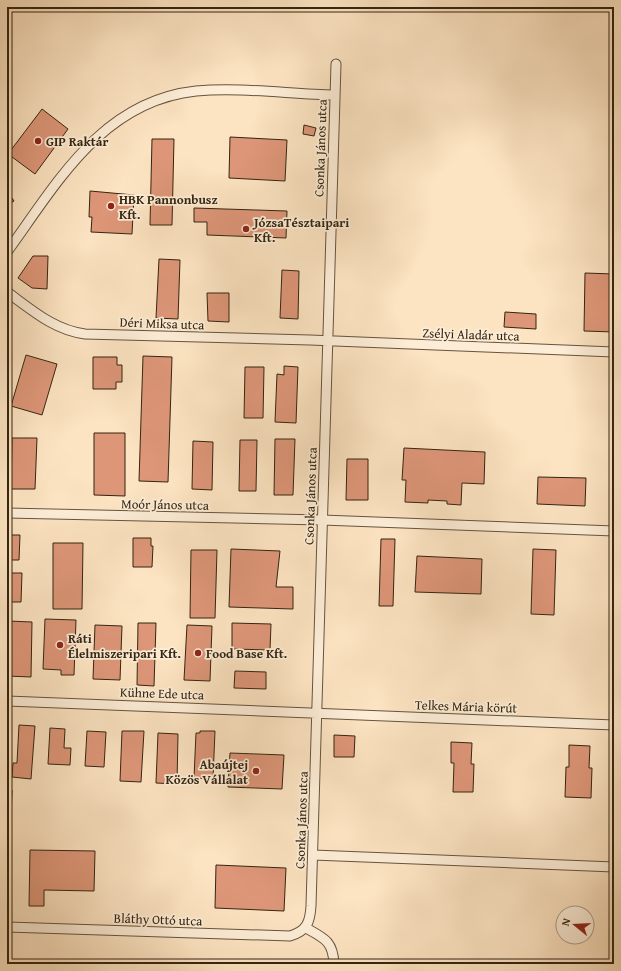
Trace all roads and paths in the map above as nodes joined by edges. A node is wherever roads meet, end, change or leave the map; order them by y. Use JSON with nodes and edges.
{"nodes":[{"id":1,"x":336,"y":64,"type":"dead end"},
{"id":2,"x":335,"y":95,"type":"junction"},
{"id":3,"x":7,"y":252,"type":"edge"},
{"id":4,"x":7,"y":292,"type":"edge"},
{"id":5,"x":328,"y":341,"type":"junction"},
{"id":6,"x":614,"y":352,"type":"edge"},
{"id":7,"x":7,"y":513,"type":"edge"},
{"id":8,"x":322,"y":520,"type":"junction"},
{"id":9,"x":614,"y":531,"type":"edge"},
{"id":10,"x":7,"y":701,"type":"edge"},
{"id":11,"x":317,"y":713,"type":"junction"},
{"id":12,"x":614,"y":725,"type":"edge"},
{"id":13,"x":313,"y":855,"type":"junction"},
{"id":14,"x":614,"y":866,"type":"edge"},
{"id":15,"x":7,"y":927,"type":"edge"},
{"id":16,"x":306,"y":928,"type":"junction"},
{"id":17,"x":334,"y":964,"type":"edge"}],
"edges":[{"from":1,"to":2,"type":"street","name":"Csonka János utca"},
{"from":2,"to":3,"type":"street"},
{"from":2,"to":5,"type":"street","name":"Csonka János utca"},
{"from":4,"to":5,"type":"street","name":"Déri Miksa utca"},
{"from":5,"to":6,"type":"street","name":"Zsélyi Aladár utca"},
{"from":5,"to":8,"type":"street","name":"Csonka János utca"},
{"from":7,"to":8,"type":"street","name":"Moór János utca"},
{"from":8,"to":9,"type":"street"},
{"from":8,"to":11,"type":"street","name":"Csonka János utca"},
{"from":10,"to":11,"type":"street","name":"Kühne Ede utca"},
{"from":11,"to":12,"type":"street","name":"Telkes Mária körút"},
{"from":11,"to":13,"type":"street","name":"Csonka János utca"},
{"from":13,"to":14,"type":"street"},
{"from":13,"to":16,"type":"street","name":"Csonka János utca"},
{"from":15,"to":16,"type":"street","name":"Bláthy Ottó utca"},
{"from":16,"to":17,"type":"street"}]}
